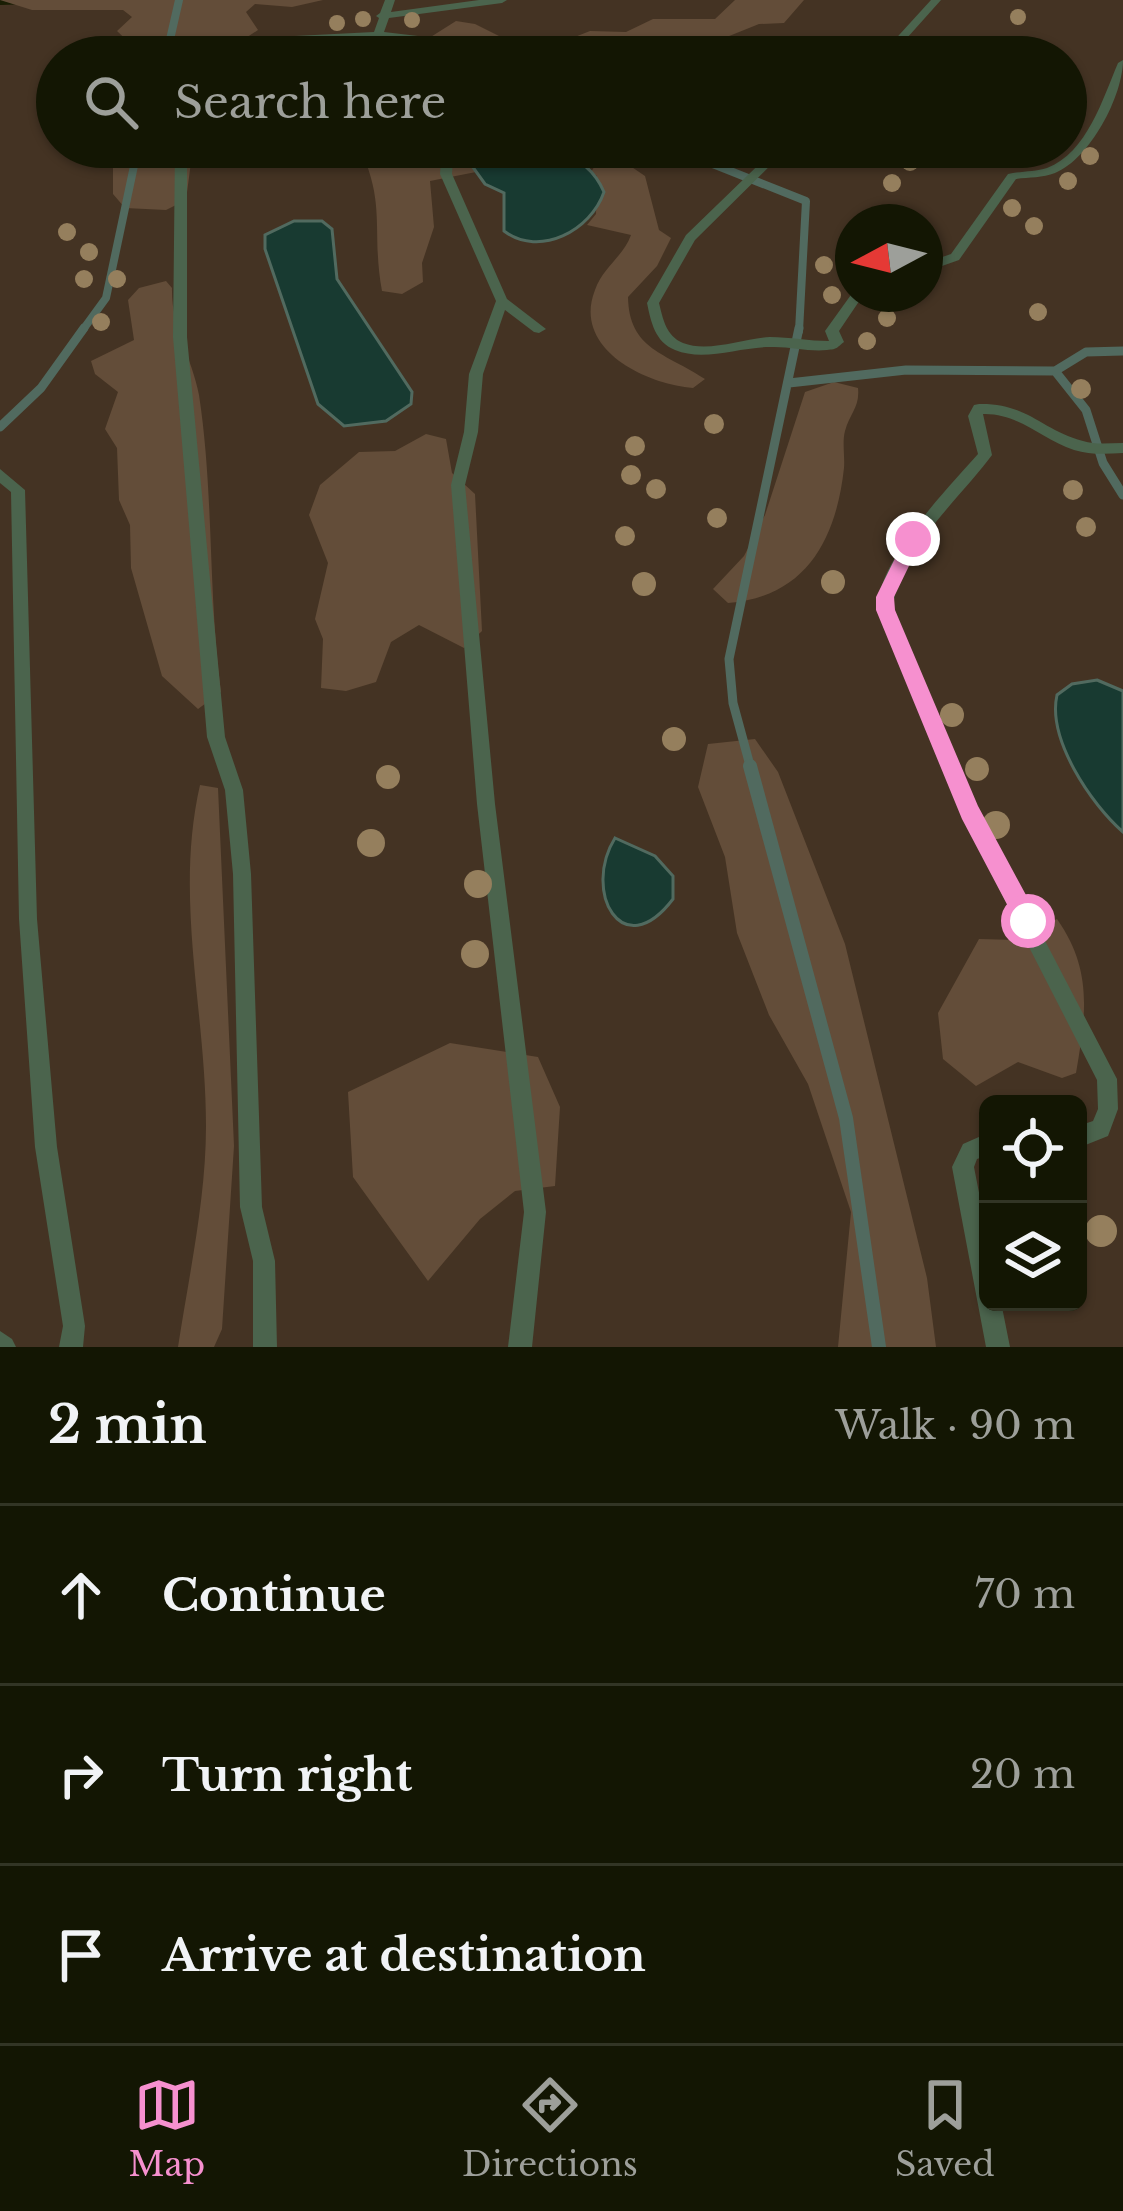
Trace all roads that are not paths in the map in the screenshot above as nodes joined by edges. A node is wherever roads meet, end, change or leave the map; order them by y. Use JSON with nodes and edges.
{"nodes":[{"id":1,"x":390,"y":0,"type":"edge"},
{"id":2,"x":502,"y":0,"type":"edge"},
{"id":3,"x":936,"y":0,"type":"edge"},
{"id":4,"x":381,"y":16,"type":"junction"},
{"id":5,"x":378,"y":35,"type":"junction"},
{"id":6,"x":358,"y":36,"type":"edge"},
{"id":7,"x":390,"y":36,"type":"edge"},
{"id":8,"x":903,"y":36,"type":"edge"},
{"id":9,"x":1123,"y":63,"type":"edge"},
{"id":10,"x":1087,"y":132,"type":"edge"},
{"id":11,"x":181,"y":168,"type":"edge"},
{"id":12,"x":446,"y":168,"type":"edge"},
{"id":13,"x":760,"y":168,"type":"edge"},
{"id":14,"x":1052,"y":168,"type":"edge"},
{"id":15,"x":943,"y":261,"type":"edge"},
{"id":16,"x":502,"y":301,"type":"junction"},
{"id":17,"x":843,"y":312,"type":"edge"},
{"id":18,"x":539,"y":329,"type":"dead end"},
{"id":19,"x":1123,"y":448,"type":"edge"},
{"id":20,"x":0,"y":475,"type":"edge"},
{"id":21,"x":1087,"y":1134,"type":"edge"},
{"id":22,"x":979,"y":1148,"type":"edge"},
{"id":23,"x":979,"y":1250,"type":"edge"},
{"id":24,"x":991,"y":1311,"type":"edge"},
{"id":25,"x":71,"y":1347,"type":"edge"},
{"id":26,"x":265,"y":1347,"type":"edge"},
{"id":27,"x":520,"y":1347,"type":"edge"},
{"id":28,"x":998,"y":1347,"type":"edge"}],
"edges":[{"from":1,"to":4,"type":"lane"},
{"from":2,"to":4,"type":"lane"},
{"from":3,"to":8,"type":"lane"},
{"from":4,"to":5,"type":"lane"},
{"from":5,"to":6,"type":"lane"},
{"from":5,"to":7,"type":"lane"},
{"from":9,"to":10,"type":"lane"},
{"from":11,"to":26,"type":"lane"},
{"from":12,"to":16,"type":"lane"},
{"from":13,"to":17,"type":"lane"},
{"from":14,"to":15,"type":"lane"},
{"from":16,"to":18,"type":"lane"},
{"from":16,"to":27,"type":"lane"},
{"from":19,"to":21,"type":"lane"},
{"from":20,"to":25,"type":"lane"},
{"from":22,"to":23,"type":"lane"},
{"from":24,"to":28,"type":"lane"}]}
